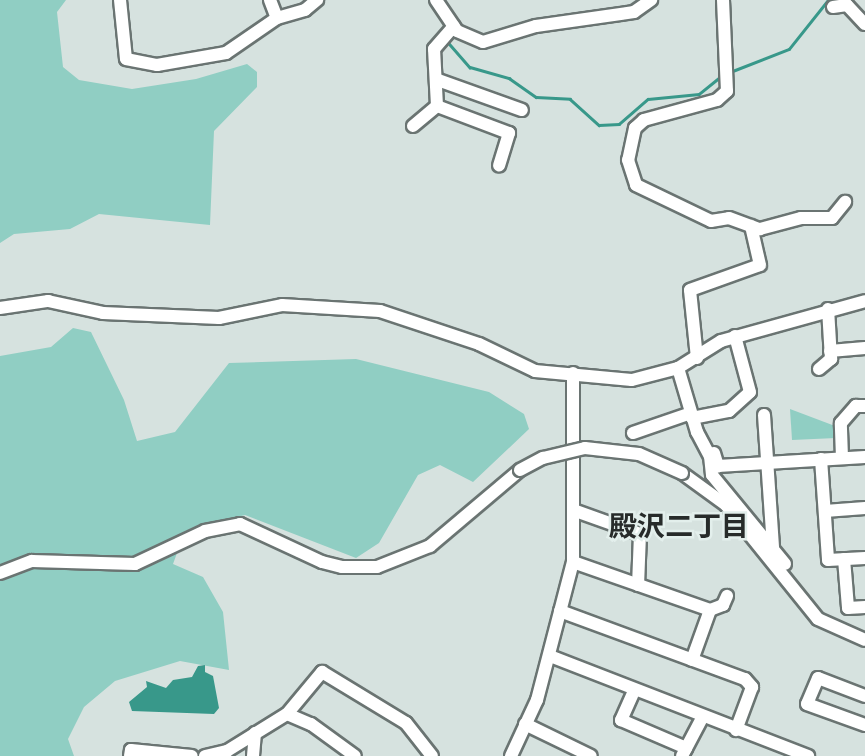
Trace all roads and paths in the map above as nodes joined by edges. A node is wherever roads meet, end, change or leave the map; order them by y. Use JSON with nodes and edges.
{"nodes":[{"id":1,"x":120,"y":0,"type":"edge"},
{"id":2,"x":270,"y":0,"type":"edge"},
{"id":3,"x":317,"y":0,"type":"edge"},
{"id":4,"x":651,"y":0,"type":"edge"},
{"id":5,"x":723,"y":0,"type":"edge"},
{"id":6,"x":440,"y":2,"type":"edge"},
{"id":7,"x":833,"y":6,"type":"dead end"},
{"id":8,"x":277,"y":18,"type":"junction"},
{"id":9,"x":865,"y":24,"type":"edge"},
{"id":10,"x":454,"y":26,"type":"junction"},
{"id":11,"x":438,"y":80,"type":"junction"},
{"id":12,"x":437,"y":106,"type":"junction"},
{"id":13,"x":522,"y":110,"type":"dead end"},
{"id":14,"x":413,"y":126,"type":"dead end"},
{"id":15,"x":499,"y":166,"type":"dead end"},
{"id":16,"x":845,"y":202,"type":"dead end"},
{"id":17,"x":751,"y":226,"type":"junction"},
{"id":18,"x":865,"y":301,"type":"edge"},
{"id":19,"x":0,"y":307,"type":"edge"},
{"id":20,"x":828,"y":309,"type":"junction"},
{"id":21,"x":735,"y":336,"type":"junction"},
{"id":22,"x":865,"y":348,"type":"edge"},
{"id":23,"x":830,"y":351,"type":"junction"},
{"id":24,"x":697,"y":358,"type":"junction"},
{"id":25,"x":678,"y":368,"type":"junction"},
{"id":26,"x":819,"y":369,"type":"dead end"},
{"id":27,"x":573,"y":373,"type":"junction"},
{"id":28,"x":865,"y":406,"type":"edge"},
{"id":29,"x":692,"y":415,"type":"junction"},
{"id":30,"x":764,"y":415,"type":"dead end"},
{"id":31,"x":633,"y":433,"type":"dead end"},
{"id":32,"x":702,"y":442,"type":"junction"},
{"id":33,"x":865,"y":457,"type":"edge"},
{"id":34,"x":842,"y":458,"type":"junction"},
{"id":35,"x":821,"y":459,"type":"junction"},
{"id":36,"x":768,"y":463,"type":"junction"},
{"id":37,"x":865,"y":508,"type":"edge"},
{"id":38,"x":573,"y":510,"type":"junction"},
{"id":39,"x":825,"y":511,"type":"junction"},
{"id":40,"x":773,"y":548,"type":"junction"},
{"id":41,"x":865,"y":558,"type":"edge"},
{"id":42,"x":844,"y":559,"type":"junction"},
{"id":43,"x":573,"y":562,"type":"junction"},
{"id":44,"x":785,"y":564,"type":"dead end"},
{"id":45,"x":0,"y":573,"type":"edge"},
{"id":46,"x":638,"y":585,"type":"junction"},
{"id":47,"x":727,"y":596,"type":"dead end"},
{"id":48,"x":865,"y":607,"type":"edge"},
{"id":49,"x":710,"y":610,"type":"junction"},
{"id":50,"x":560,"y":611,"type":"junction"},
{"id":51,"x":865,"y":640,"type":"edge"},
{"id":52,"x":550,"y":656,"type":"junction"},
{"id":53,"x":692,"y":660,"type":"junction"},
{"id":54,"x":634,"y":691,"type":"junction"},
{"id":55,"x":865,"y":696,"type":"edge"},
{"id":56,"x":287,"y":714,"type":"junction"},
{"id":57,"x":702,"y":718,"type":"junction"},
{"id":58,"x":525,"y":724,"type":"junction"},
{"id":59,"x":865,"y":725,"type":"edge"},
{"id":60,"x":736,"y":730,"type":"junction"},
{"id":61,"x":255,"y":733,"type":"junction"},
{"id":62,"x":684,"y":752,"type":"edge"},
{"id":63,"x":130,"y":756,"type":"edge"},
{"id":64,"x":192,"y":756,"type":"edge"},
{"id":65,"x":205,"y":756,"type":"edge"},
{"id":66,"x":253,"y":756,"type":"edge"},
{"id":67,"x":355,"y":756,"type":"edge"},
{"id":68,"x":432,"y":756,"type":"edge"},
{"id":69,"x":511,"y":756,"type":"edge"},
{"id":70,"x":591,"y":756,"type":"edge"},
{"id":71,"x":807,"y":756,"type":"edge"}],
"edges":[{"from":1,"to":8,"type":"street"},
{"from":2,"to":8,"type":"street"},
{"from":3,"to":8,"type":"street"},
{"from":4,"to":10,"type":"street"},
{"from":5,"to":17,"type":"street"},
{"from":6,"to":10,"type":"street"},
{"from":7,"to":9,"type":"street"},
{"from":10,"to":11,"type":"street"},
{"from":11,"to":12,"type":"street"},
{"from":11,"to":13,"type":"street"},
{"from":12,"to":14,"type":"street"},
{"from":12,"to":15,"type":"street"},
{"from":16,"to":17,"type":"street"},
{"from":17,"to":24,"type":"street"},
{"from":18,"to":20,"type":"street"},
{"from":19,"to":27,"type":"street"},
{"from":20,"to":21,"type":"street"},
{"from":20,"to":23,"type":"street"},
{"from":21,"to":24,"type":"street"},
{"from":21,"to":29,"type":"street"},
{"from":22,"to":23,"type":"street"},
{"from":23,"to":26,"type":"street"},
{"from":24,"to":25,"type":"street"},
{"from":25,"to":27,"type":"street"},
{"from":25,"to":29,"type":"street"},
{"from":27,"to":38,"type":"street"},
{"from":28,"to":34,"type":"street"},
{"from":29,"to":31,"type":"street"},
{"from":29,"to":32,"type":"street"},
{"from":30,"to":36,"type":"street"},
{"from":32,"to":36,"type":"street"},
{"from":32,"to":40,"type":"street"},
{"from":33,"to":34,"type":"street"},
{"from":34,"to":35,"type":"street"},
{"from":35,"to":36,"type":"street"},
{"from":35,"to":39,"type":"street"},
{"from":36,"to":40,"type":"street"},
{"from":37,"to":39,"type":"street"},
{"from":38,"to":43,"type":"street"},
{"from":38,"to":46,"type":"street"},
{"from":39,"to":42,"type":"street"},
{"from":40,"to":44,"type":"street"},
{"from":41,"to":42,"type":"street"},
{"from":42,"to":48,"type":"street"},
{"from":43,"to":46,"type":"street"},
{"from":43,"to":50,"type":"street"},
{"from":45,"to":51,"type":"street","bridge":true},
{"from":46,"to":49,"type":"street"},
{"from":47,"to":49,"type":"street"},
{"from":49,"to":53,"type":"street"},
{"from":50,"to":52,"type":"street"},
{"from":50,"to":53,"type":"street"},
{"from":52,"to":54,"type":"street"},
{"from":52,"to":58,"type":"street"},
{"from":53,"to":60,"type":"street"},
{"from":54,"to":57,"type":"street"},
{"from":54,"to":62,"type":"street"},
{"from":55,"to":59,"type":"street"},
{"from":56,"to":61,"type":"street"},
{"from":56,"to":67,"type":"street"},
{"from":56,"to":68,"type":"street"},
{"from":57,"to":60,"type":"street"},
{"from":57,"to":62,"type":"street"},
{"from":58,"to":69,"type":"street"},
{"from":58,"to":70,"type":"street"},
{"from":60,"to":71,"type":"street"},
{"from":61,"to":65,"type":"street"},
{"from":61,"to":66,"type":"street"},
{"from":63,"to":64,"type":"street"}]}
